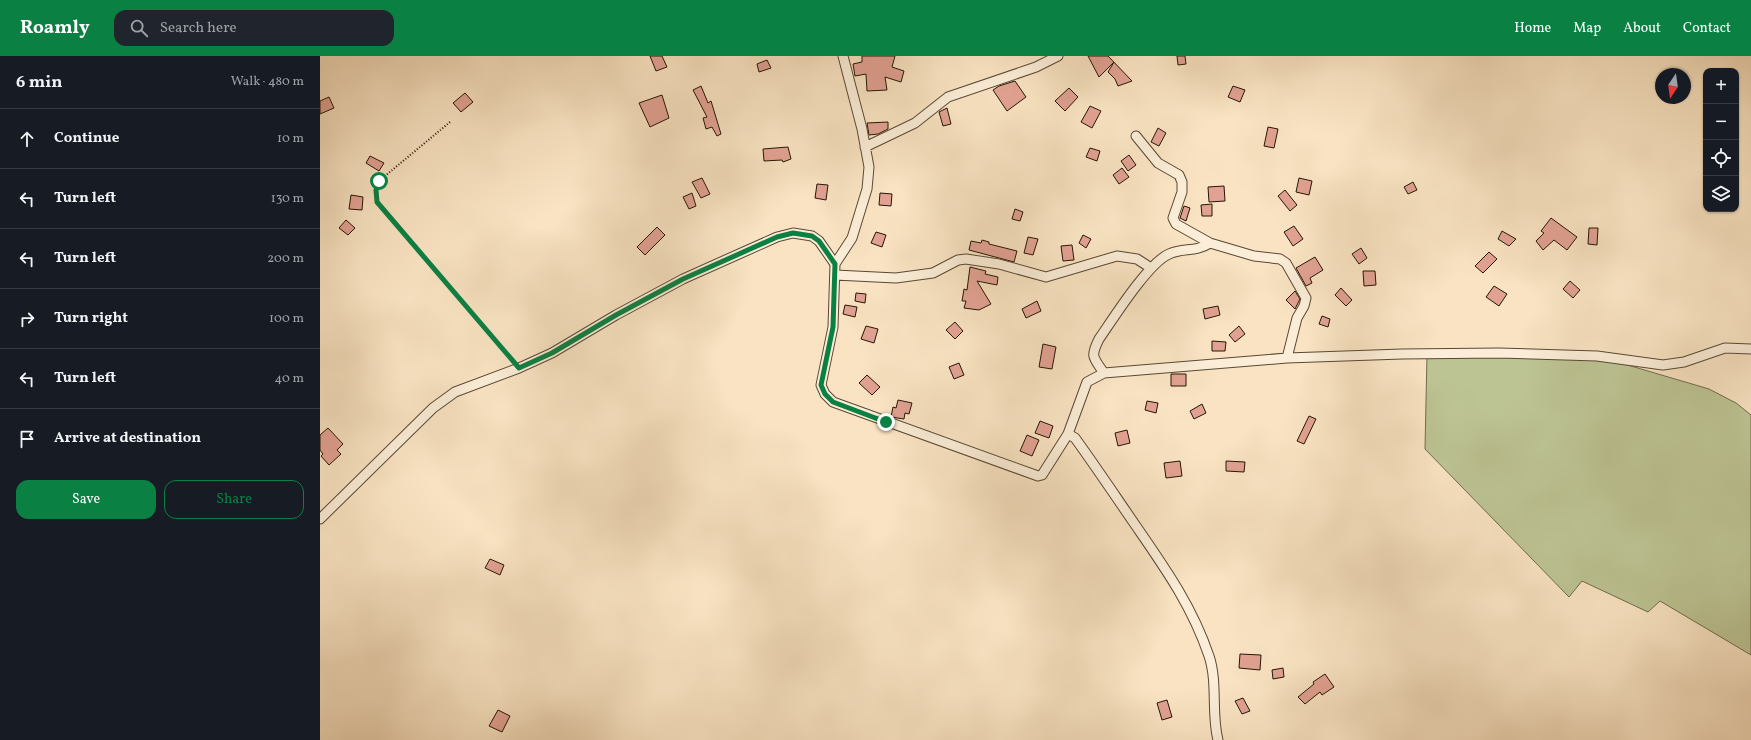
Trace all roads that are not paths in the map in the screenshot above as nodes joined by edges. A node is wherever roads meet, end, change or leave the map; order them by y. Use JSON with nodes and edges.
{"nodes":[{"id":1,"x":843,"y":56,"type":"edge"},
{"id":2,"x":1058,"y":56,"type":"edge"},
{"id":3,"x":1136,"y":136,"type":"dead end"},
{"id":4,"x":865,"y":148,"type":"junction"},
{"id":5,"x":1210,"y":243,"type":"junction"},
{"id":6,"x":835,"y":264,"type":"junction"},
{"id":7,"x":1150,"y":268,"type":"junction"},
{"id":8,"x":835,"y":275,"type":"junction"},
{"id":9,"x":1751,"y":349,"type":"edge"},
{"id":10,"x":1287,"y":358,"type":"junction"},
{"id":11,"x":1104,"y":373,"type":"junction"},
{"id":12,"x":1068,"y":434,"type":"junction"},
{"id":13,"x":320,"y":519,"type":"edge"},
{"id":14,"x":1218,"y":740,"type":"edge"}],
"edges":[{"from":1,"to":4,"type":"street"},
{"from":2,"to":4,"type":"street"},
{"from":3,"to":5,"type":"street"},
{"from":4,"to":6,"type":"street"},
{"from":5,"to":7,"type":"street"},
{"from":5,"to":10,"type":"street"},
{"from":6,"to":8,"type":"street"},
{"from":6,"to":13,"type":"street"},
{"from":7,"to":8,"type":"street"},
{"from":7,"to":11,"type":"street"},
{"from":8,"to":12,"type":"street"},
{"from":9,"to":10,"type":"street"},
{"from":10,"to":11,"type":"street"},
{"from":11,"to":12,"type":"street"},
{"from":12,"to":14,"type":"street"}]}
